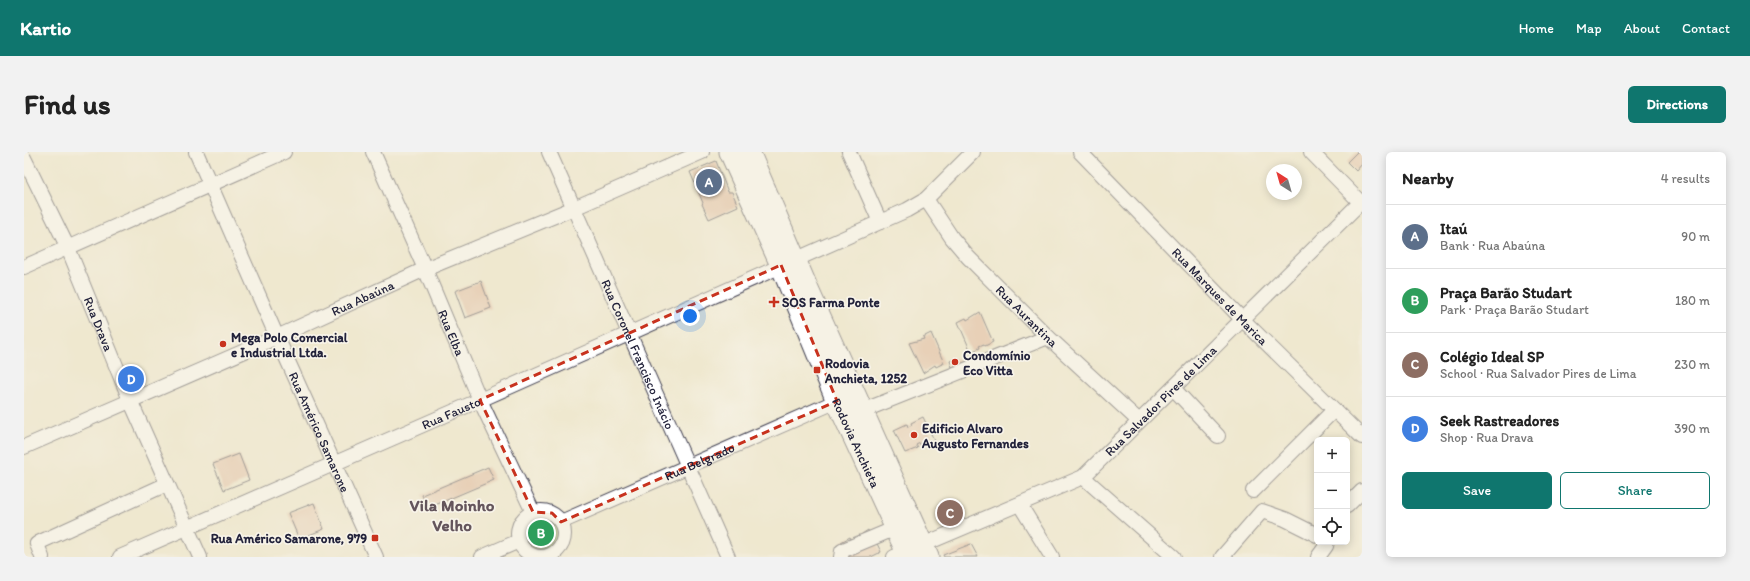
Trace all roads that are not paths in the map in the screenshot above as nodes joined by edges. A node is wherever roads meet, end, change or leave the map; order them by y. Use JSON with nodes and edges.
{"nodes":[{"id":1,"x":196,"y":152,"type":"edge"},
{"id":2,"x":284,"y":152,"type":"edge"},
{"id":3,"x":372,"y":152,"type":"edge"},
{"id":4,"x":549,"y":152,"type":"edge"},
{"id":5,"x":702,"y":152,"type":"edge"},
{"id":6,"x":730,"y":152,"type":"edge"},
{"id":7,"x":749,"y":152,"type":"edge"},
{"id":8,"x":849,"y":152,"type":"edge"},
{"id":9,"x":973,"y":152,"type":"edge"},
{"id":10,"x":1080,"y":152,"type":"edge"},
{"id":11,"x":1311,"y":152,"type":"edge"},
{"id":12,"x":24,"y":158,"type":"edge"},
{"id":13,"x":211,"y":184,"type":"junction"},
{"id":14,"x":926,"y":199,"type":"junction"},
{"id":15,"x":1362,"y":202,"type":"edge"},
{"id":16,"x":574,"y":208,"type":"junction"},
{"id":17,"x":880,"y":222,"type":"junction"},
{"id":18,"x":68,"y":248,"type":"junction"},
{"id":19,"x":788,"y":262,"type":"junction"},
{"id":20,"x":24,"y":267,"type":"edge"},
{"id":21,"x":426,"y":269,"type":"junction"},
{"id":22,"x":1242,"y":319,"type":"junction"},
{"id":23,"x":628,"y":334,"type":"junction"},
{"id":24,"x":277,"y":337,"type":"junction"},
{"id":25,"x":1048,"y":337,"type":"junction"},
{"id":26,"x":1172,"y":388,"type":"junction"},
{"id":27,"x":130,"y":400,"type":"junction"},
{"id":28,"x":480,"y":400,"type":"junction"},
{"id":29,"x":837,"y":401,"type":"junction"},
{"id":30,"x":1334,"y":410,"type":"junction"},
{"id":31,"x":862,"y":411,"type":"junction"},
{"id":32,"x":1139,"y":421,"type":"junction"},
{"id":33,"x":1361,"y":435,"type":"edge"},
{"id":34,"x":1218,"y":436,"type":"dead end"},
{"id":35,"x":24,"y":447,"type":"edge"},
{"id":36,"x":334,"y":464,"type":"junction"},
{"id":37,"x":688,"y":465,"type":"junction"},
{"id":38,"x":1082,"y":477,"type":"junction"},
{"id":39,"x":167,"y":484,"type":"junction"},
{"id":40,"x":1253,"y":491,"type":"dead end"},
{"id":41,"x":1362,"y":491,"type":"edge"},
{"id":42,"x":1350,"y":503,"type":"edge"},
{"id":43,"x":1020,"y":505,"type":"junction"},
{"id":44,"x":533,"y":512,"type":"junction"},
{"id":45,"x":561,"y":522,"type":"junction"},
{"id":46,"x":187,"y":528,"type":"junction"},
{"id":47,"x":896,"y":528,"type":"junction"},
{"id":48,"x":1235,"y":534,"type":"dead end"},
{"id":49,"x":1314,"y":534,"type":"edge"},
{"id":50,"x":519,"y":541,"type":"junction"},
{"id":51,"x":1326,"y":545,"type":"edge"},
{"id":52,"x":912,"y":553,"type":"edge"},
{"id":53,"x":552,"y":556,"type":"edge"},
{"id":54,"x":42,"y":557,"type":"edge"},
{"id":55,"x":120,"y":557,"type":"edge"},
{"id":56,"x":200,"y":557,"type":"edge"},
{"id":57,"x":376,"y":557,"type":"edge"},
{"id":58,"x":482,"y":557,"type":"edge"},
{"id":59,"x":728,"y":557,"type":"edge"},
{"id":60,"x":841,"y":557,"type":"edge"},
{"id":61,"x":1052,"y":557,"type":"edge"},
{"id":62,"x":1174,"y":557,"type":"edge"},
{"id":63,"x":1216,"y":557,"type":"edge"},
{"id":64,"x":1222,"y":557,"type":"edge"},
{"id":65,"x":1318,"y":557,"type":"edge"}],
"edges":[{"from":1,"to":13,"type":"street","name":"Rua Américo Samarone"},
{"from":2,"to":13,"type":"street"},
{"from":3,"to":21,"type":"street","name":"Rua Elba"},
{"from":4,"to":16,"type":"street","name":"Rua Coronel Francisco Inácio"},
{"from":5,"to":16,"type":"street","name":"Rua Abaúna"},
{"from":6,"to":19,"type":"highway","name":"Rodovia Anchieta"},
{"from":7,"to":19,"type":"highway","name":"Rodovia Anchieta"},
{"from":8,"to":17,"type":"street"},
{"from":9,"to":14,"type":"street","name":"Rua Fausto"},
{"from":10,"to":22,"type":"street","name":"Rua Marques de Marica"},
{"from":11,"to":15,"type":"street"},
{"from":12,"to":18,"type":"street","name":"Rua Drava"},
{"from":13,"to":18,"type":"street"},
{"from":13,"to":24,"type":"street","name":"Rua Américo Samarone"},
{"from":14,"to":17,"type":"street","name":"Rua Fausto"},
{"from":14,"to":25,"type":"street","name":"Rua Aurantina"},
{"from":15,"to":22,"type":"street","name":"Rua Salvador Pires de Lima"},
{"from":16,"to":21,"type":"street","name":"Rua Abaúna"},
{"from":16,"to":23,"type":"street","name":"Rua Coronel Francisco Inácio"},
{"from":17,"to":19,"type":"street","name":"Rua Fausto"},
{"from":18,"to":20,"type":"street"},
{"from":18,"to":27,"type":"street","name":"Rua Drava"},
{"from":19,"to":23,"type":"street","name":"Rua Fausto"},
{"from":19,"to":29,"type":"highway","name":"Rodovia Anchieta"},
{"from":19,"to":31,"type":"highway","name":"Rodovia Anchieta"},
{"from":21,"to":24,"type":"street","name":"Rua Abaúna"},
{"from":21,"to":28,"type":"street","name":"Rua Elba"},
{"from":22,"to":26,"type":"street","name":"Rua Salvador Pires de Lima"},
{"from":22,"to":30,"type":"street","name":"Rua Marques de Marica"},
{"from":23,"to":28,"type":"street","name":"Rua Fausto"},
{"from":23,"to":37,"type":"street","name":"Rua Coronel Francisco Inácio"},
{"from":24,"to":27,"type":"street","name":"Rua Abaúna"},
{"from":24,"to":36,"type":"street","name":"Rua Américo Samarone"},
{"from":25,"to":31,"type":"street"},
{"from":25,"to":32,"type":"street","name":"Rua Aurantina"},
{"from":26,"to":32,"type":"street","name":"Rua Salvador Pires de Lima"},
{"from":26,"to":34,"type":"street"},
{"from":27,"to":35,"type":"street","name":"Rua Abaúna"},
{"from":27,"to":39,"type":"street","name":"Rua Drava"},
{"from":28,"to":36,"type":"street","name":"Rua Fausto"},
{"from":28,"to":44,"type":"street","name":"Rua Elba"},
{"from":29,"to":37,"type":"street","name":"Rua Belgrado"},
{"from":29,"to":47,"type":"highway","name":"Rodovia Anchieta"},
{"from":30,"to":33,"type":"street","name":"Rua Marques de Marica"},
{"from":30,"to":40,"type":"street"},
{"from":31,"to":52,"type":"highway","name":"Rodovia Anchieta"},
{"from":32,"to":38,"type":"street","name":"Rua Salvador Pires de Lima"},
{"from":36,"to":46,"type":"street","name":"Rua Fausto"},
{"from":36,"to":57,"type":"street","name":"Rua Américo Samarone"},
{"from":37,"to":45,"type":"street","name":"Rua Belgrado"},
{"from":37,"to":59,"type":"street","name":"Rua Coronel Francisco Inácio"},
{"from":38,"to":43,"type":"street","name":"Rua Salvador Pires de Lima"},
{"from":38,"to":62,"type":"street"},
{"from":39,"to":46,"type":"street","name":"Rua Drava"},
{"from":39,"to":54,"type":"street"},
{"from":41,"to":42,"type":"street"},
{"from":43,"to":52,"type":"street","name":"Rua Salvador Pires de Lima"},
{"from":43,"to":61,"type":"street"},
{"from":44,"to":45,"type":"street"},
{"from":44,"to":50,"type":"street"},
{"from":45,"to":53,"type":"street"},
{"from":46,"to":55,"type":"street","name":"Rua Fausto"},
{"from":46,"to":56,"type":"street","name":"Rua Drava"},
{"from":47,"to":52,"type":"highway","name":"Rodovia Anchieta"},
{"from":47,"to":60,"type":"street"},
{"from":48,"to":63,"type":"street"},
{"from":49,"to":64,"type":"street"},
{"from":50,"to":53,"type":"street"},
{"from":50,"to":58,"type":"street"},
{"from":51,"to":65,"type":"street"}]}
